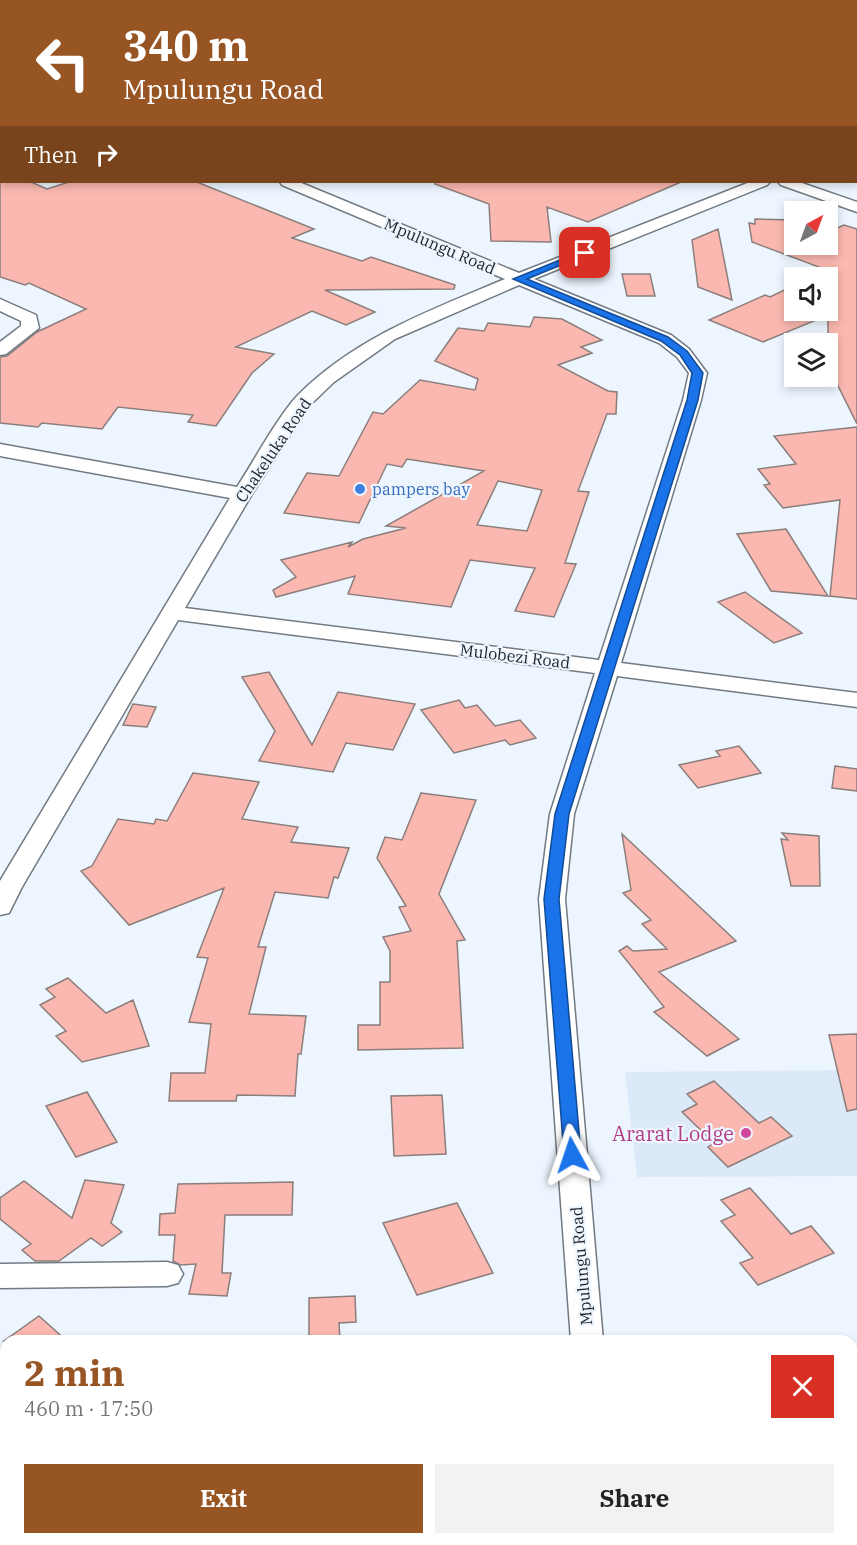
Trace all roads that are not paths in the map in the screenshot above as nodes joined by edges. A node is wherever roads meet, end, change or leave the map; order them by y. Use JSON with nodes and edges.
{"nodes":[{"id":1,"x":290,"y":183,"type":"edge"},
{"id":2,"x":759,"y":183,"type":"edge"},
{"id":3,"x":789,"y":183,"type":"edge"},
{"id":4,"x":857,"y":207,"type":"edge"},
{"id":5,"x":518,"y":279,"type":"junction"},
{"id":6,"x":0,"y":304,"type":"edge"},
{"id":7,"x":0,"y":350,"type":"edge"},
{"id":8,"x":0,"y":450,"type":"edge"},
{"id":9,"x":242,"y":494,"type":"junction"},
{"id":10,"x":173,"y":613,"type":"junction"},
{"id":11,"x":608,"y":667,"type":"junction"},
{"id":12,"x":857,"y":700,"type":"edge"},
{"id":13,"x":0,"y":907,"type":"edge"},
{"id":14,"x":166,"y":1274,"type":"dead end"},
{"id":15,"x":0,"y":1276,"type":"edge"},
{"id":16,"x":587,"y":1335,"type":"edge"}],
"edges":[{"from":1,"to":5,"type":"street","name":"Mpulungu Road"},
{"from":2,"to":5,"type":"street","name":"Chakeluka Road"},
{"from":3,"to":4,"type":"street"},
{"from":5,"to":9,"type":"street","name":"Chakeluka Road"},
{"from":5,"to":11,"type":"street","name":"Mpulungu Road"},
{"from":6,"to":7,"type":"street"},
{"from":8,"to":9,"type":"street"},
{"from":9,"to":10,"type":"street","name":"Chakeluka Road"},
{"from":10,"to":11,"type":"street","name":"Mulobezi Road"},
{"from":10,"to":13,"type":"street","name":"Chakeluka Road"},
{"from":11,"to":12,"type":"street","name":"Mulobezi Road"},
{"from":11,"to":16,"type":"street","name":"Mpulungu Road"},
{"from":14,"to":15,"type":"street"}]}
